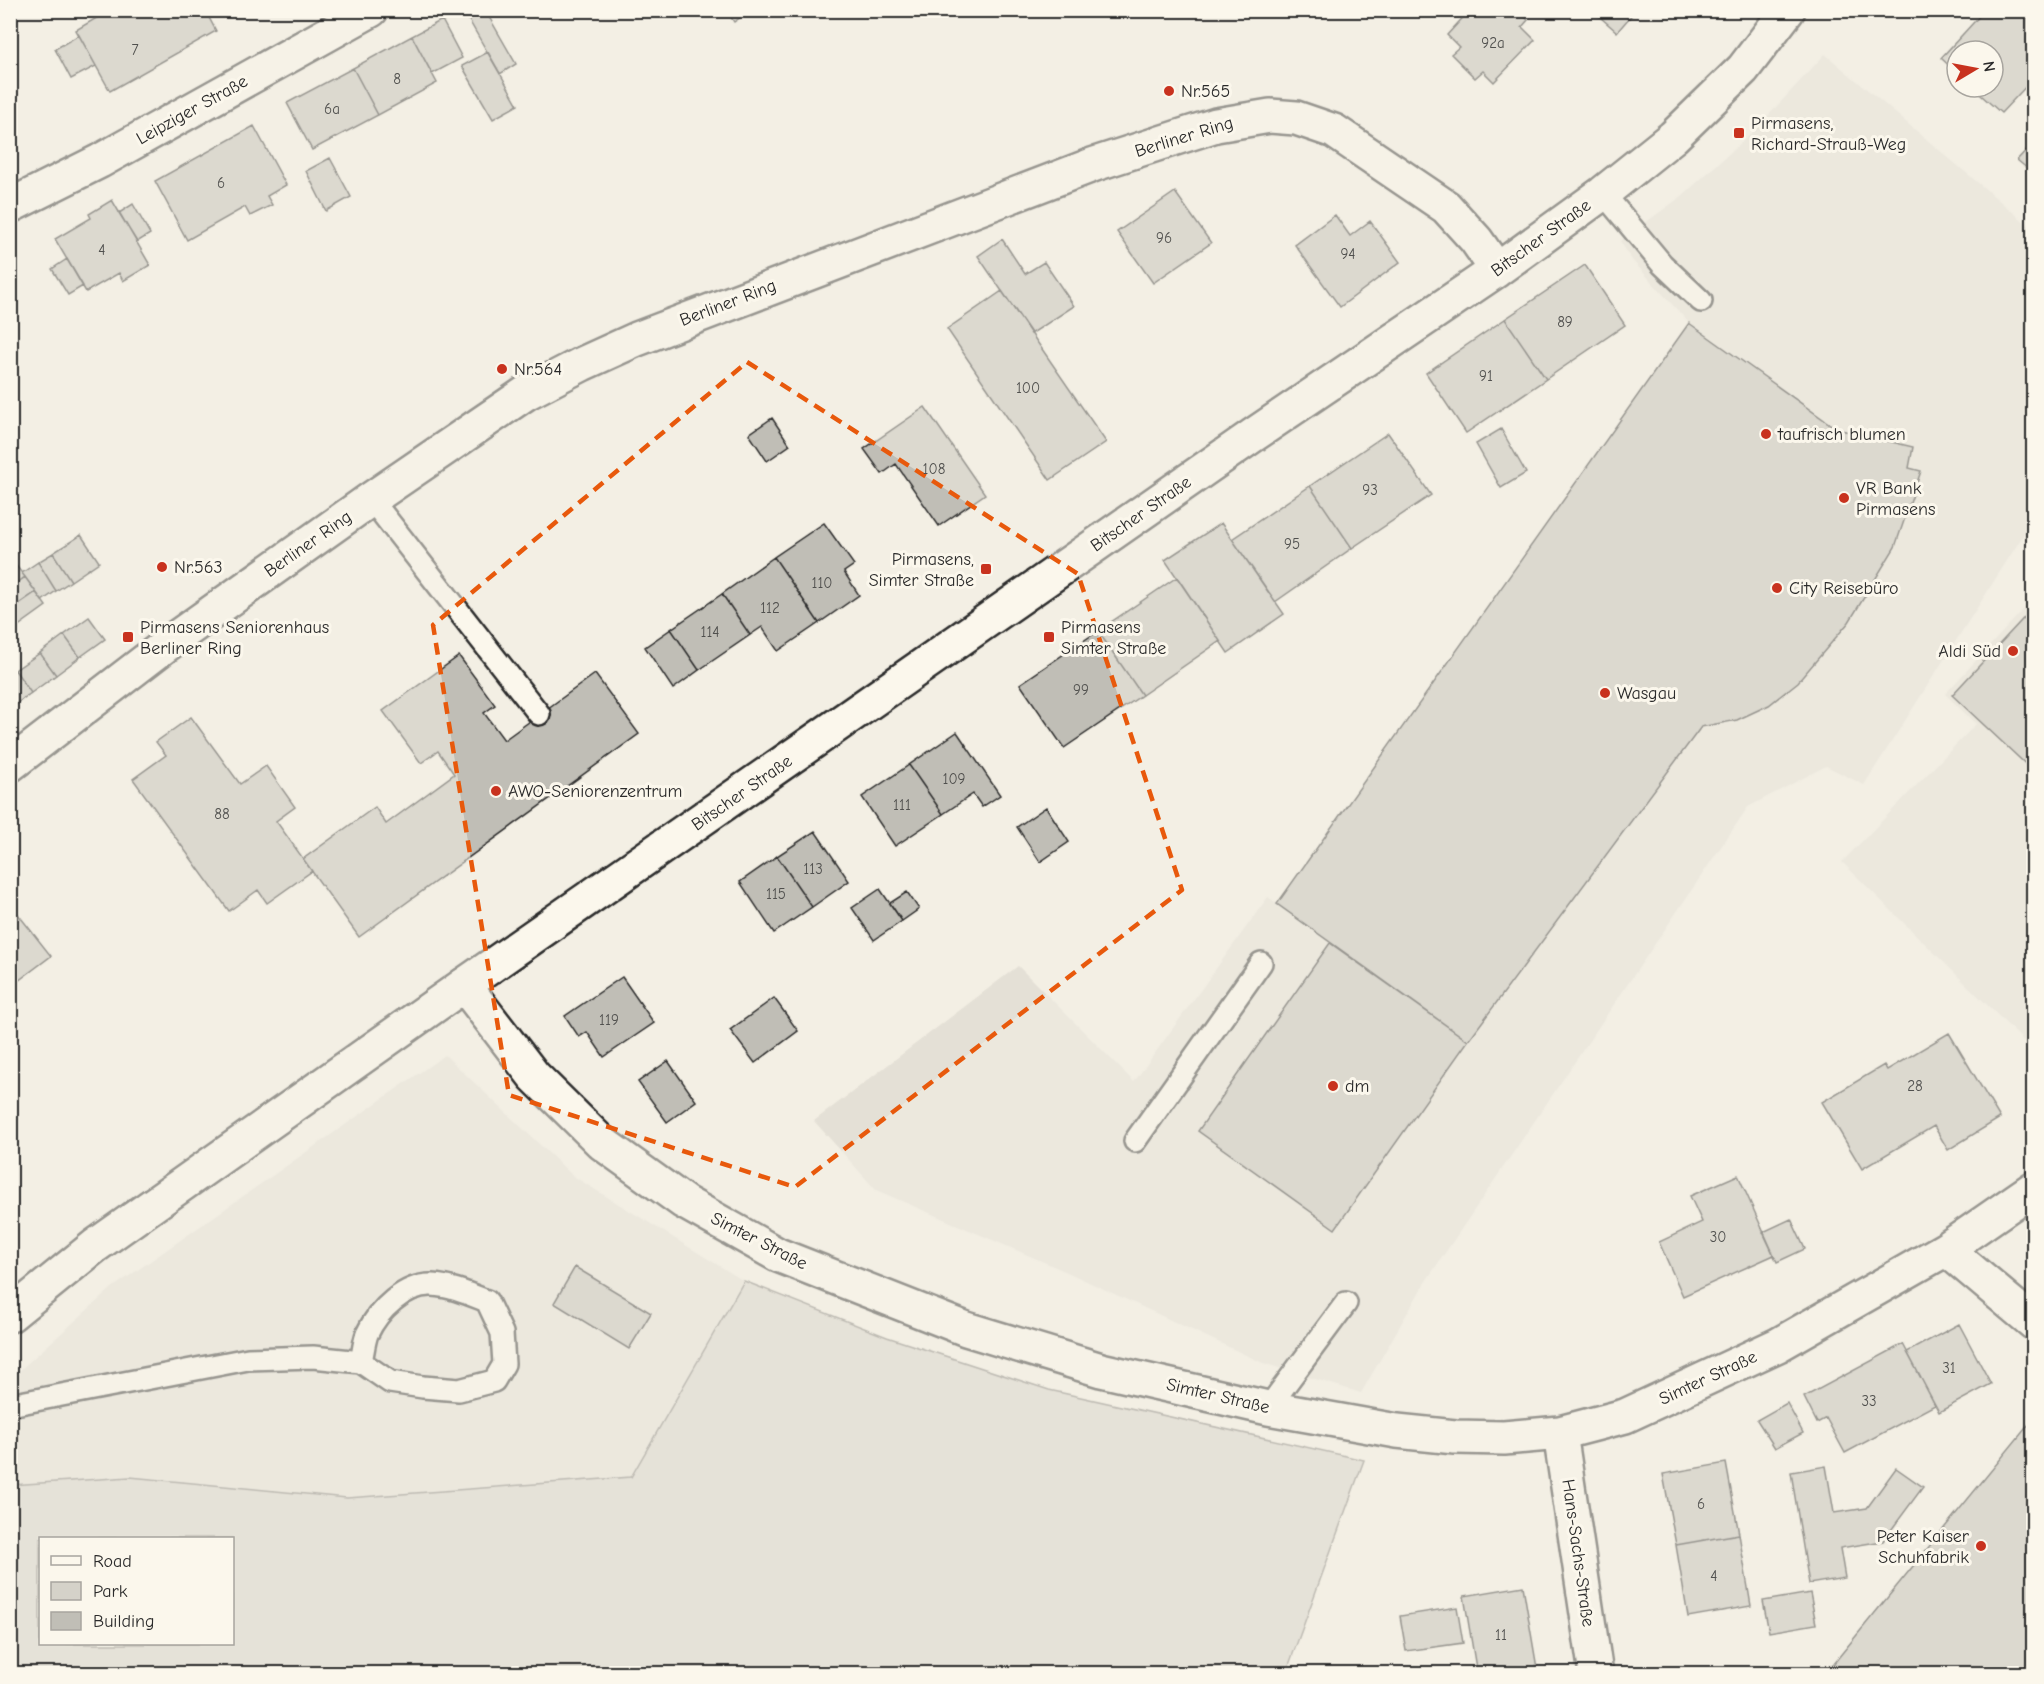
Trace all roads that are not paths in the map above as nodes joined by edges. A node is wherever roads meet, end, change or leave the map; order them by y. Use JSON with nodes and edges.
{"nodes":[{"id":1,"x":371,"y":10,"type":"edge"},
{"id":2,"x":1788,"y":10,"type":"edge"},
{"id":3,"x":1603,"y":193,"type":"junction"},
{"id":4,"x":10,"y":206,"type":"edge"},
{"id":5,"x":1497,"y":270,"type":"junction"},
{"id":6,"x":1701,"y":301,"type":"dead end"},
{"id":7,"x":371,"y":499,"type":"junction"},
{"id":8,"x":539,"y":714,"type":"dead end"},
{"id":9,"x":10,"y":765,"type":"edge"},
{"id":10,"x":1261,"y":963,"type":"dead end"},
{"id":11,"x":464,"y":985,"type":"junction"},
{"id":12,"x":1135,"y":1141,"type":"dead end"},
{"id":13,"x":2034,"y":1188,"type":"edge"},
{"id":14,"x":1946,"y":1249,"type":"junction"},
{"id":15,"x":1347,"y":1303,"type":"dead end"},
{"id":16,"x":10,"y":1315,"type":"edge"},
{"id":17,"x":2034,"y":1323,"type":"edge"},
{"id":18,"x":361,"y":1362,"type":"junction"},
{"id":19,"x":10,"y":1405,"type":"edge"},
{"id":20,"x":1268,"y":1408,"type":"junction"},
{"id":21,"x":1560,"y":1433,"type":"junction"},
{"id":22,"x":1596,"y":1674,"type":"edge"}],
"edges":[{"from":1,"to":4,"type":"street","name":"Leipziger Straße"},
{"from":2,"to":3,"type":"street","name":"Bitscher Straße"},
{"from":3,"to":5,"type":"street","name":"Bitscher Straße"},
{"from":3,"to":6,"type":"lane"},
{"from":5,"to":7,"type":"street","name":"Berliner Ring"},
{"from":5,"to":11,"type":"street","name":"Bitscher Straße"},
{"from":7,"to":8,"type":"lane"},
{"from":7,"to":9,"type":"street","name":"Berliner Ring"},
{"from":10,"to":12,"type":"lane"},
{"from":11,"to":16,"type":"street","name":"Bitscher Straße"},
{"from":11,"to":20,"type":"street","name":"Simter Straße"},
{"from":13,"to":14,"type":"street","name":"Simter Straße"},
{"from":14,"to":17,"type":"street"},
{"from":14,"to":21,"type":"street","name":"Simter Straße"},
{"from":15,"to":20,"type":"lane"},
{"from":18,"to":18,"type":"lane"},
{"from":18,"to":19,"type":"lane"},
{"from":20,"to":21,"type":"street","name":"Simter Straße"},
{"from":21,"to":22,"type":"street","name":"Hans-Sachs-Straße"}]}
